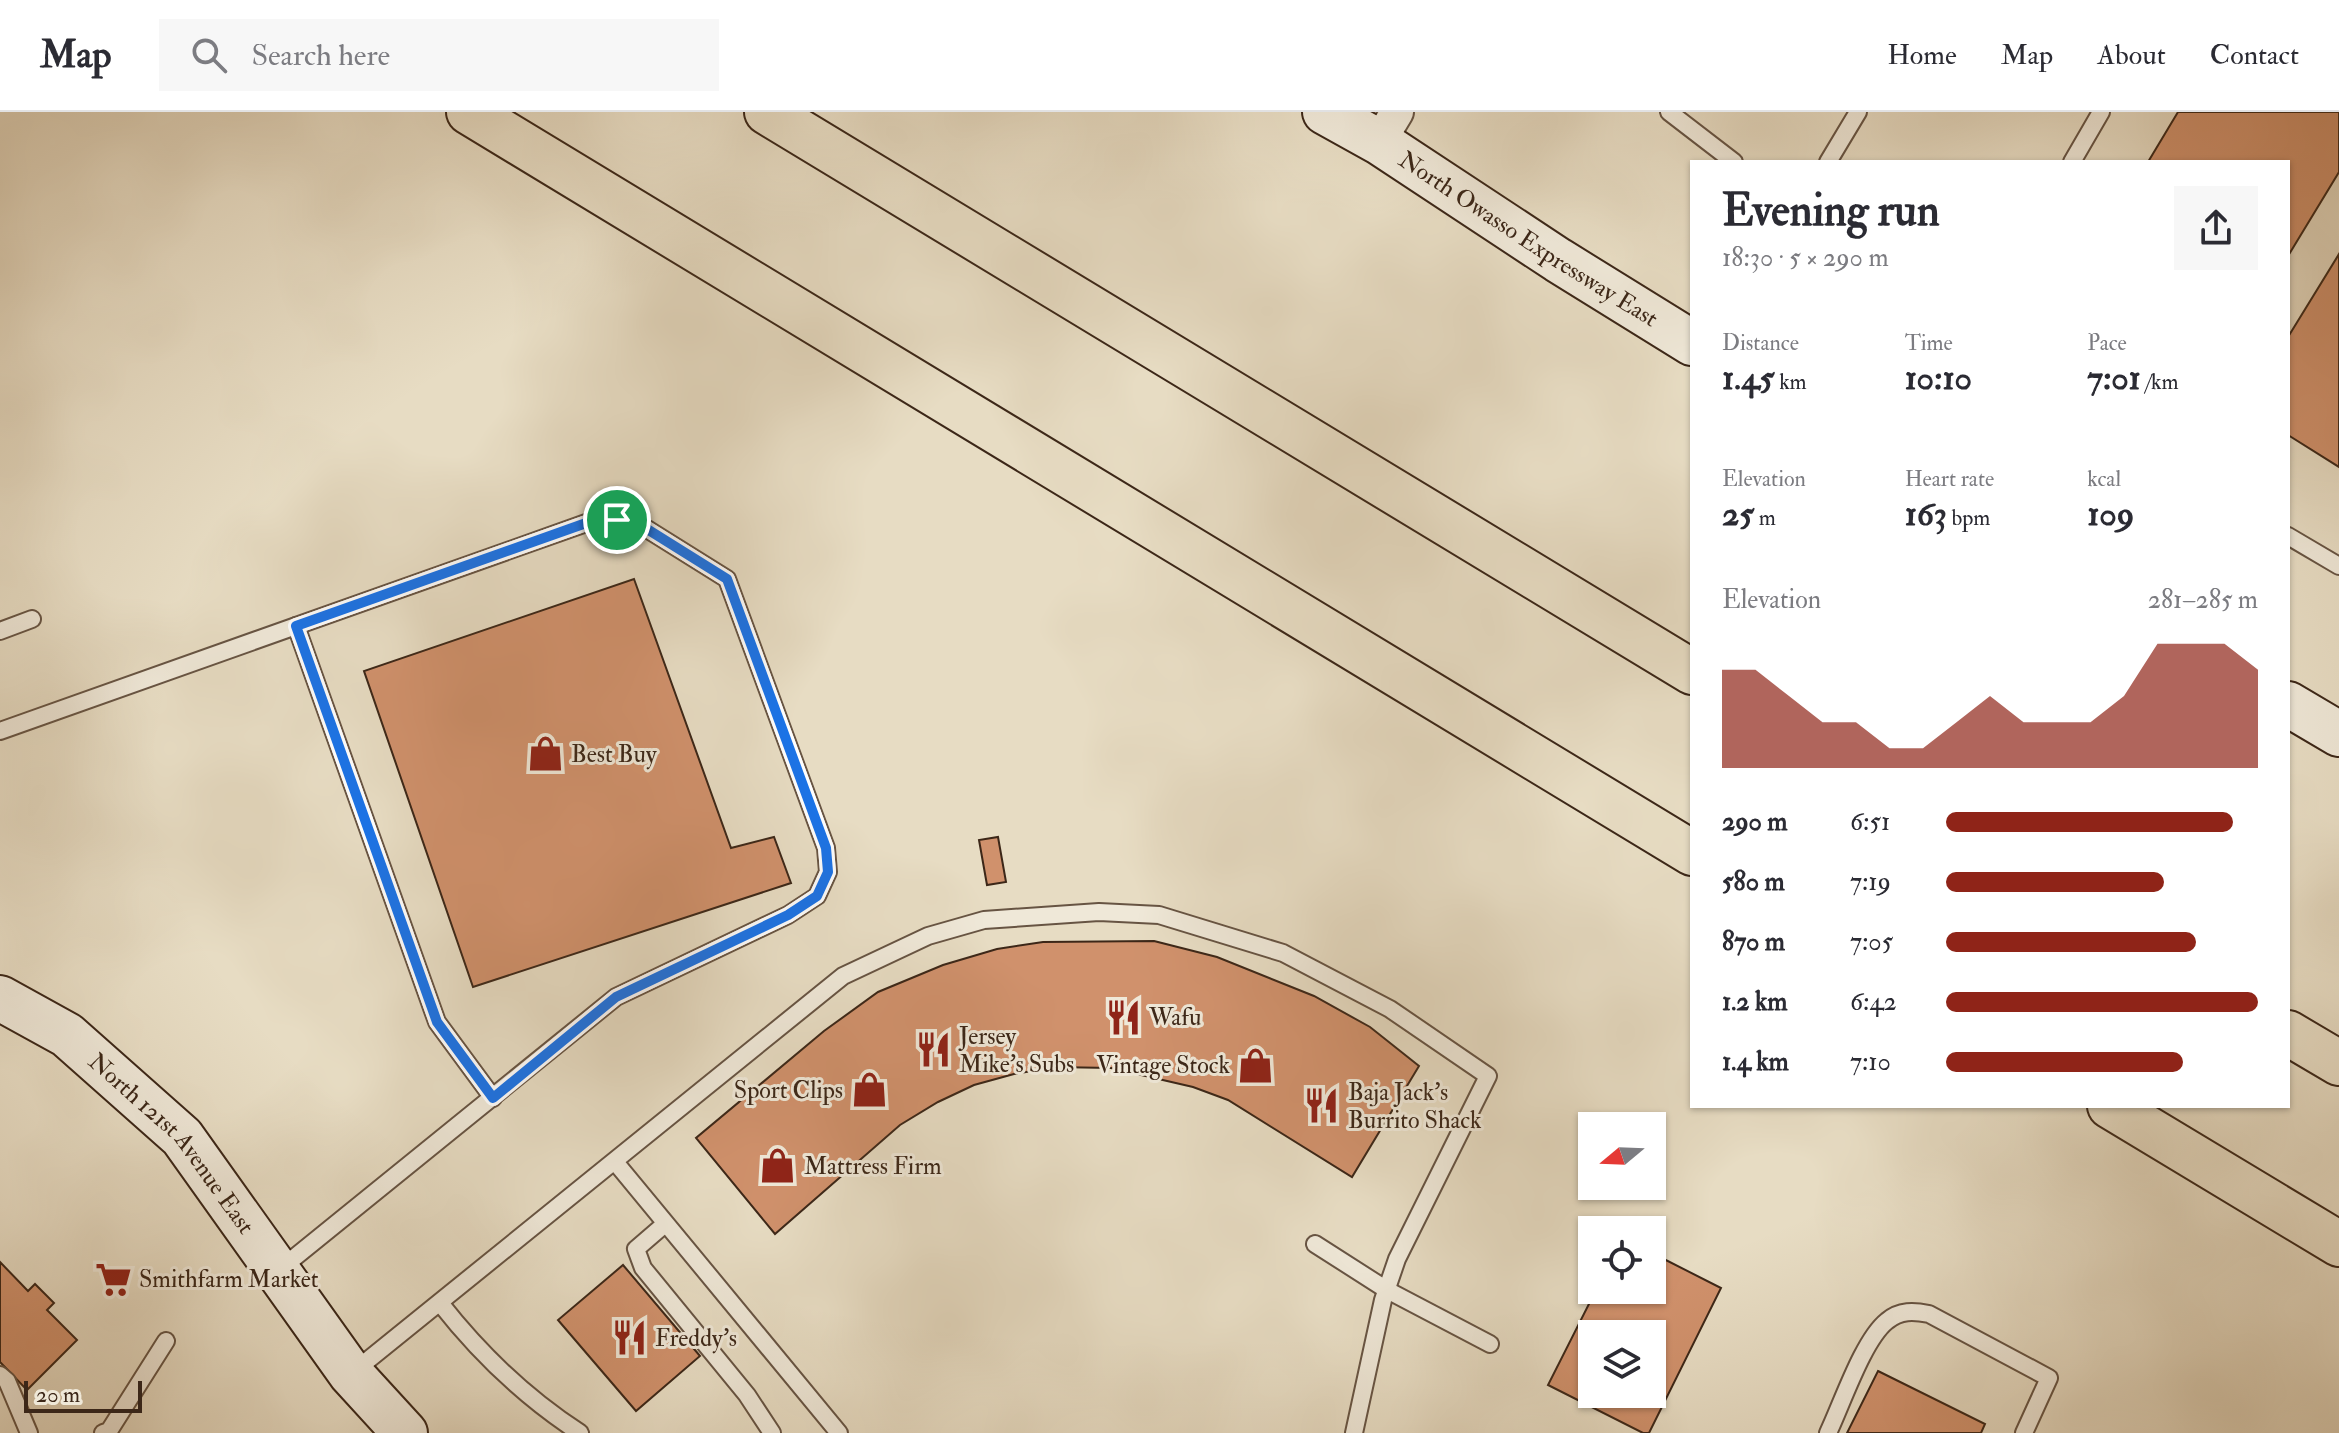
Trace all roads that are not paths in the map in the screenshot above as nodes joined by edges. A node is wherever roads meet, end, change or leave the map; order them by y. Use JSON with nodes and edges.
{"nodes":[{"id":1,"x":469,"y":112,"type":"edge"},
{"id":2,"x":767,"y":112,"type":"edge"},
{"id":3,"x":1325,"y":112,"type":"edge"},
{"id":4,"x":1669,"y":112,"type":"edge"},
{"id":5,"x":1858,"y":112,"type":"edge"},
{"id":6,"x":2101,"y":112,"type":"edge"},
{"id":7,"x":1388,"y":127,"type":"edge"},
{"id":8,"x":1731,"y":160,"type":"edge"},
{"id":9,"x":1829,"y":160,"type":"edge"},
{"id":10,"x":2073,"y":160,"type":"edge"},
{"id":11,"x":1690,"y":342,"type":"edge"},
{"id":12,"x":2290,"y":537,"type":"edge"},
{"id":13,"x":2339,"y":566,"type":"edge"},
{"id":14,"x":32,"y":619,"type":"dead end"},
{"id":15,"x":296,"y":626,"type":"junction"},
{"id":16,"x":0,"y":631,"type":"edge"},
{"id":17,"x":1690,"y":671,"type":"edge"},
{"id":18,"x":2290,"y":705,"type":"edge"},
{"id":19,"x":0,"y":731,"type":"edge"},
{"id":20,"x":2339,"y":734,"type":"edge"},
{"id":21,"x":1690,"y":852,"type":"edge"},
{"id":22,"x":0,"y":998,"type":"edge"},
{"id":23,"x":2290,"y":1034,"type":"edge"},
{"id":24,"x":2339,"y":1063,"type":"edge"},
{"id":25,"x":493,"y":1098,"type":"junction"},
{"id":26,"x":2113,"y":1108,"type":"edge"},
{"id":27,"x":616,"y":1163,"type":"junction"},
{"id":28,"x":665,"y":1224,"type":"junction"},
{"id":29,"x":1315,"y":1244,"type":"dead end"},
{"id":30,"x":2339,"y":1244,"type":"edge"},
{"id":31,"x":279,"y":1270,"type":"junction"},
{"id":32,"x":1387,"y":1290,"type":"junction"},
{"id":33,"x":440,"y":1303,"type":"junction"},
{"id":34,"x":166,"y":1341,"type":"dead end"},
{"id":35,"x":1490,"y":1344,"type":"dead end"},
{"id":36,"x":351,"y":1374,"type":"junction"},
{"id":37,"x":0,"y":1375,"type":"edge"},
{"id":38,"x":29,"y":1433,"type":"edge"},
{"id":39,"x":103,"y":1433,"type":"edge"},
{"id":40,"x":405,"y":1433,"type":"edge"},
{"id":41,"x":580,"y":1433,"type":"edge"},
{"id":42,"x":772,"y":1433,"type":"edge"},
{"id":43,"x":839,"y":1433,"type":"edge"},
{"id":44,"x":1354,"y":1433,"type":"edge"},
{"id":45,"x":1828,"y":1433,"type":"edge"},
{"id":46,"x":2024,"y":1433,"type":"edge"}],
"edges":[{"from":1,"to":21,"type":"highway"},
{"from":2,"to":17,"type":"highway"},
{"from":3,"to":7,"type":"street","name":"North Owasso Expressway East"},
{"from":4,"to":8,"type":"lane"},
{"from":5,"to":9,"type":"lane"},
{"from":6,"to":10,"type":"lane"},
{"from":7,"to":11,"type":"street","name":"North Owasso Expressway East"},
{"from":12,"to":13,"type":"lane"},
{"from":14,"to":16,"type":"lane"},
{"from":15,"to":19,"type":"lane"},
{"from":15,"to":25,"type":"lane"},
{"from":15,"to":25,"type":"lane"},
{"from":18,"to":20,"type":"street"},
{"from":22,"to":31,"type":"street","name":"North 121st Avenue East"},
{"from":23,"to":24,"type":"highway"},
{"from":25,"to":31,"type":"lane"},
{"from":26,"to":30,"type":"highway"},
{"from":27,"to":28,"type":"lane"},
{"from":27,"to":32,"type":"lane"},
{"from":27,"to":33,"type":"lane"},
{"from":28,"to":42,"type":"lane"},
{"from":28,"to":43,"type":"lane"},
{"from":29,"to":32,"type":"lane"},
{"from":31,"to":36,"type":"street","name":"North 121st Avenue East"},
{"from":32,"to":35,"type":"lane"},
{"from":32,"to":44,"type":"lane"},
{"from":33,"to":36,"type":"lane"},
{"from":33,"to":41,"type":"lane"},
{"from":34,"to":39,"type":"lane"},
{"from":36,"to":40,"type":"street","name":"North 121st Avenue East"},
{"from":37,"to":38,"type":"lane"},
{"from":45,"to":46,"type":"lane"}]}
